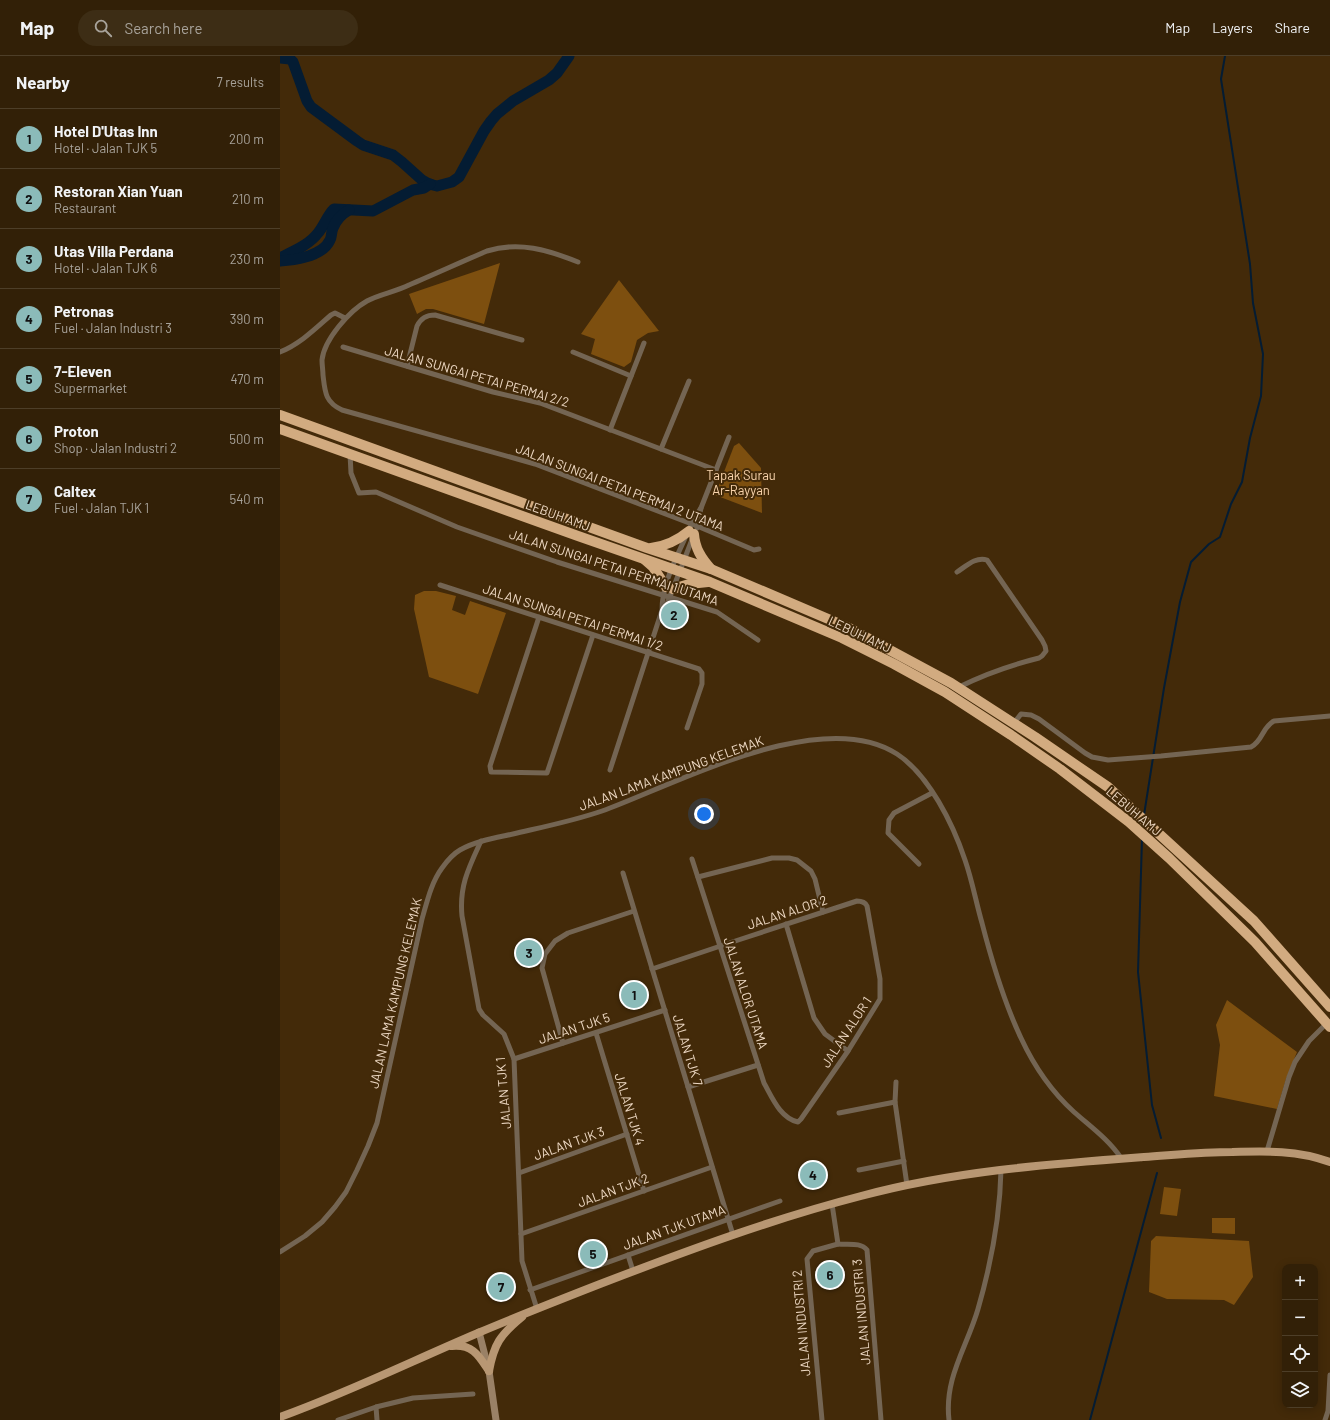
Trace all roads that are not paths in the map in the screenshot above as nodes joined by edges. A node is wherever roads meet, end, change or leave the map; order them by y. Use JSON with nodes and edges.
{"nodes":[{"id":1,"x":578,"y":262,"type":"dead end"},
{"id":2,"x":345,"y":318,"type":"junction"},
{"id":3,"x":522,"y":340,"type":"dead end"},
{"id":4,"x":644,"y":343,"type":"dead end"},
{"id":5,"x":344,"y":347,"type":"dead end"},
{"id":6,"x":280,"y":352,"type":"edge"},
{"id":7,"x":573,"y":352,"type":"dead end"},
{"id":8,"x":407,"y":366,"type":"junction"},
{"id":9,"x":631,"y":376,"type":"junction"},
{"id":10,"x":689,"y":380,"type":"dead end"},
{"id":11,"x":280,"y":414,"type":"edge"},
{"id":12,"x":280,"y":429,"type":"edge"},
{"id":13,"x":610,"y":430,"type":"junction"},
{"id":14,"x":729,"y":437,"type":"dead end"},
{"id":15,"x":661,"y":449,"type":"junction"},
{"id":16,"x":350,"y":454,"type":"junction"},
{"id":17,"x":716,"y":470,"type":"junction"},
{"id":18,"x":693,"y":529,"type":"junction"},
{"id":19,"x":647,"y":548,"type":"junction"},
{"id":20,"x":758,"y":549,"type":"dead end"},
{"id":21,"x":680,"y":558,"type":"junction"},
{"id":22,"x":644,"y":559,"type":"junction"},
{"id":23,"x":676,"y":569,"type":"junction"},
{"id":24,"x":711,"y":569,"type":"junction"},
{"id":25,"x":957,"y":572,"type":"dead end"},
{"id":26,"x":710,"y":582,"type":"junction"},
{"id":27,"x":440,"y":585,"type":"dead end"},
{"id":28,"x":668,"y":592,"type":"junction"},
{"id":29,"x":539,"y":617,"type":"junction"},
{"id":30,"x":592,"y":635,"type":"junction"},
{"id":31,"x":758,"y":640,"type":"dead end"},
{"id":32,"x":648,"y":653,"type":"junction"},
{"id":33,"x":958,"y":688,"type":"junction"},
{"id":34,"x":1330,"y":716,"type":"edge"},
{"id":35,"x":1014,"y":723,"type":"junction"},
{"id":36,"x":687,"y":728,"type":"dead end"},
{"id":37,"x":610,"y":770,"type":"dead end"},
{"id":38,"x":932,"y":793,"type":"junction"},
{"id":39,"x":481,"y":841,"type":"junction"},
{"id":40,"x":692,"y":859,"type":"dead end"},
{"id":41,"x":919,"y":864,"type":"dead end"},
{"id":42,"x":623,"y":873,"type":"dead end"},
{"id":43,"x":698,"y":877,"type":"junction"},
{"id":44,"x":861,"y":901,"type":"joint"},
{"id":45,"x":634,"y":911,"type":"junction"},
{"id":46,"x":823,"y":912,"type":"junction"},
{"id":47,"x":786,"y":924,"type":"junction"},
{"id":48,"x":719,"y":946,"type":"junction"},
{"id":49,"x":652,"y":969,"type":"junction"},
{"id":50,"x":1330,"y":1007,"type":"edge"},
{"id":51,"x":664,"y":1010,"type":"junction"},
{"id":52,"x":1328,"y":1025,"type":"edge"},
{"id":53,"x":596,"y":1033,"type":"junction"},
{"id":54,"x":563,"y":1043,"type":"junction"},
{"id":55,"x":848,"y":1050,"type":"junction"},
{"id":56,"x":514,"y":1059,"type":"junction"},
{"id":57,"x":758,"y":1065,"type":"junction"},
{"id":58,"x":896,"y":1082,"type":"dead end"},
{"id":59,"x":688,"y":1087,"type":"junction"},
{"id":60,"x":896,"y":1102,"type":"junction"},
{"id":61,"x":839,"y":1113,"type":"dead end"},
{"id":62,"x":798,"y":1122,"type":"joint"},
{"id":63,"x":627,"y":1134,"type":"junction"},
{"id":64,"x":1267,"y":1151,"type":"junction"},
{"id":65,"x":1121,"y":1158,"type":"junction"},
{"id":66,"x":904,"y":1161,"type":"junction"},
{"id":67,"x":1330,"y":1162,"type":"edge"},
{"id":68,"x":712,"y":1166,"type":"junction"},
{"id":69,"x":859,"y":1170,"type":"dead end"},
{"id":70,"x":1001,"y":1170,"type":"junction"},
{"id":71,"x":519,"y":1173,"type":"junction"},
{"id":72,"x":907,"y":1185,"type":"junction"},
{"id":73,"x":644,"y":1191,"type":"junction"},
{"id":74,"x":780,"y":1201,"type":"dead end"},
{"id":75,"x":832,"y":1204,"type":"junction"},
{"id":76,"x":728,"y":1219,"type":"junction"},
{"id":77,"x":521,"y":1234,"type":"junction"},
{"id":78,"x":733,"y":1234,"type":"junction"},
{"id":79,"x":838,"y":1244,"type":"junction"},
{"id":80,"x":280,"y":1252,"type":"edge"},
{"id":81,"x":628,"y":1255,"type":"junction"},
{"id":82,"x":633,"y":1271,"type":"junction"},
{"id":83,"x":530,"y":1290,"type":"junction"},
{"id":84,"x":537,"y":1309,"type":"junction"},
{"id":85,"x":528,"y":1312,"type":"junction"},
{"id":86,"x":479,"y":1332,"type":"junction"},
{"id":87,"x":448,"y":1346,"type":"junction"},
{"id":88,"x":489,"y":1371,"type":"junction"},
{"id":89,"x":1330,"y":1375,"type":"edge"},
{"id":90,"x":473,"y":1394,"type":"dead end"},
{"id":91,"x":376,"y":1407,"type":"junction"},
{"id":92,"x":280,"y":1417,"type":"edge"},
{"id":93,"x":338,"y":1420,"type":"edge"},
{"id":94,"x":377,"y":1420,"type":"edge"},
{"id":95,"x":496,"y":1420,"type":"edge"},
{"id":96,"x":822,"y":1420,"type":"edge"},
{"id":97,"x":881,"y":1420,"type":"edge"},
{"id":98,"x":949,"y":1420,"type":"edge"},
{"id":99,"x":1325,"y":1420,"type":"edge"}],
"edges":[{"from":1,"to":2,"type":"street"},
{"from":2,"to":6,"type":"street"},
{"from":2,"to":18,"type":"street","name":"JALAN SUNGAI PETAI PERMAI 2 UTAMA"},
{"from":3,"to":8,"type":"street"},
{"from":4,"to":9,"type":"street"},
{"from":5,"to":8,"type":"street","name":"JALAN SUNGAI PETAI PERMAI 2/2"},
{"from":7,"to":9,"type":"street"},
{"from":8,"to":13,"type":"street","name":"JALAN SUNGAI PETAI PERMAI 2/2"},
{"from":9,"to":13,"type":"street"},
{"from":10,"to":15,"type":"street"},
{"from":11,"to":19,"type":"highway","name":"LEBUH AMJ"},
{"from":12,"to":16,"type":"highway","name":"LEBUH AMJ"},
{"from":13,"to":15,"type":"street","name":"JALAN SUNGAI PETAI PERMAI 2/2"},
{"from":14,"to":17,"type":"street"},
{"from":15,"to":17,"type":"street","name":"JALAN SUNGAI PETAI PERMAI 2/2"},
{"from":16,"to":22,"type":"highway","name":"LEBUH AMJ"},
{"from":16,"to":28,"type":"street","name":"JALAN SUNGAI PETAI PERMAI 1 UTAMA"},
{"from":17,"to":18,"type":"street"},
{"from":18,"to":19,"type":"highway"},
{"from":18,"to":20,"type":"street","name":"JALAN SUNGAI PETAI PERMAI 2 UTAMA"},
{"from":18,"to":21,"type":"street"},
{"from":18,"to":24,"type":"highway"},
{"from":19,"to":21,"type":"highway","name":"LEBUH AMJ"},
{"from":21,"to":23,"type":"street"},
{"from":21,"to":23,"type":"street"},
{"from":21,"to":24,"type":"highway","name":"LEBUH AMJ"},
{"from":22,"to":23,"type":"highway","name":"LEBUH AMJ"},
{"from":22,"to":28,"type":"highway"},
{"from":23,"to":26,"type":"highway","name":"LEBUH AMJ"},
{"from":23,"to":28,"type":"street"},
{"from":23,"to":28,"type":"street"},
{"from":24,"to":33,"type":"highway","name":"LEBUH AMJ"},
{"from":25,"to":33,"type":"street"},
{"from":26,"to":28,"type":"highway"},
{"from":26,"to":52,"type":"highway","name":"LEBUH AMJ"},
{"from":27,"to":29,"type":"street","name":"JALAN SUNGAI PETAI PERMAI 1/2"},
{"from":28,"to":31,"type":"street","name":"JALAN SUNGAI PETAI PERMAI 1 UTAMA"},
{"from":28,"to":32,"type":"street"},
{"from":29,"to":30,"type":"street","name":"JALAN SUNGAI PETAI PERMAI 1/2"},
{"from":29,"to":30,"type":"street"},
{"from":30,"to":32,"type":"street","name":"JALAN SUNGAI PETAI PERMAI 1/2"},
{"from":32,"to":36,"type":"street","name":"JALAN SUNGAI PETAI PERMAI 1/2"},
{"from":32,"to":37,"type":"street"},
{"from":33,"to":35,"type":"highway","name":"LEBUH AMJ"},
{"from":34,"to":35,"type":"street"},
{"from":35,"to":50,"type":"highway","name":"LEBUH AMJ"},
{"from":38,"to":39,"type":"street","name":"JALAN LAMA KAMPUNG KELEMAK"},
{"from":38,"to":41,"type":"street"},
{"from":38,"to":65,"type":"street","name":"JALAN LAMA KAMPUNG KELEMAK"},
{"from":39,"to":56,"type":"street","name":"JALAN TJK 1"},
{"from":39,"to":80,"type":"street","name":"JALAN LAMA KAMPUNG KELEMAK"},
{"from":40,"to":43,"type":"street","name":"JALAN ALOR UTAMA"},
{"from":42,"to":45,"type":"street","name":"JALAN TJK 7"},
{"from":43,"to":46,"type":"street"},
{"from":43,"to":48,"type":"street","name":"JALAN ALOR UTAMA"},
{"from":44,"to":46,"type":"street","name":"JALAN ALOR 2"},
{"from":44,"to":55,"type":"street","name":"JALAN ALOR 1"},
{"from":45,"to":49,"type":"street","name":"JALAN TJK 7"},
{"from":45,"to":54,"type":"street"},
{"from":46,"to":47,"type":"street","name":"JALAN ALOR 2"},
{"from":47,"to":48,"type":"street","name":"JALAN ALOR 2"},
{"from":47,"to":55,"type":"street"},
{"from":48,"to":49,"type":"street","name":"JALAN ALOR 2"},
{"from":48,"to":57,"type":"street","name":"JALAN ALOR UTAMA"},
{"from":49,"to":51,"type":"street","name":"JALAN TJK 7"},
{"from":51,"to":53,"type":"street","name":"JALAN TJK 5"},
{"from":51,"to":59,"type":"street","name":"JALAN TJK 7"},
{"from":52,"to":64,"type":"street"},
{"from":53,"to":54,"type":"street","name":"JALAN TJK 5"},
{"from":53,"to":63,"type":"street","name":"JALAN TJK 4"},
{"from":54,"to":56,"type":"street","name":"JALAN TJK 5"},
{"from":55,"to":62,"type":"street","name":"JALAN ALOR 1"},
{"from":56,"to":71,"type":"street","name":"JALAN TJK 1"},
{"from":57,"to":59,"type":"street"},
{"from":57,"to":62,"type":"street","name":"JALAN ALOR UTAMA"},
{"from":58,"to":60,"type":"street"},
{"from":59,"to":68,"type":"street","name":"JALAN TJK 7"},
{"from":60,"to":61,"type":"street"},
{"from":60,"to":66,"type":"street"},
{"from":63,"to":71,"type":"street","name":"JALAN TJK 3"},
{"from":63,"to":73,"type":"street","name":"JALAN TJK 4"},
{"from":64,"to":65,"type":"main road"},
{"from":64,"to":67,"type":"main road"},
{"from":65,"to":70,"type":"main road"},
{"from":66,"to":69,"type":"street"},
{"from":66,"to":72,"type":"street"},
{"from":68,"to":73,"type":"street","name":"JALAN TJK 2"},
{"from":68,"to":76,"type":"street","name":"JALAN TJK 7"},
{"from":70,"to":72,"type":"main road"},
{"from":70,"to":98,"type":"street"},
{"from":71,"to":77,"type":"street","name":"JALAN TJK 1"},
{"from":72,"to":75,"type":"main road"},
{"from":73,"to":77,"type":"street","name":"JALAN TJK 2"},
{"from":74,"to":76,"type":"street","name":"JALAN TJK UTAMA"},
{"from":75,"to":78,"type":"main road"},
{"from":75,"to":79,"type":"street","name":"JALAN INDUSTRI 3"},
{"from":76,"to":78,"type":"street","name":"JALAN TJK 7"},
{"from":76,"to":81,"type":"street","name":"JALAN TJK UTAMA"},
{"from":77,"to":83,"type":"street","name":"JALAN TJK 1"},
{"from":78,"to":82,"type":"main road"},
{"from":79,"to":96,"type":"street","name":"JALAN INDUSTRI 2"},
{"from":79,"to":97,"type":"street","name":"JALAN INDUSTRI 3"},
{"from":81,"to":82,"type":"street"},
{"from":81,"to":83,"type":"street","name":"JALAN TJK UTAMA"},
{"from":82,"to":84,"type":"main road"},
{"from":83,"to":84,"type":"street","name":"JALAN TJK 1"},
{"from":84,"to":85,"type":"main road"},
{"from":85,"to":86,"type":"main road"},
{"from":85,"to":88,"type":"main road"},
{"from":86,"to":87,"type":"main road"},
{"from":86,"to":88,"type":"street"},
{"from":87,"to":88,"type":"main road"},
{"from":87,"to":92,"type":"main road"},
{"from":88,"to":95,"type":"street"},
{"from":89,"to":99,"type":"street"},
{"from":90,"to":91,"type":"street"},
{"from":91,"to":93,"type":"street"},
{"from":91,"to":94,"type":"street"}]}
